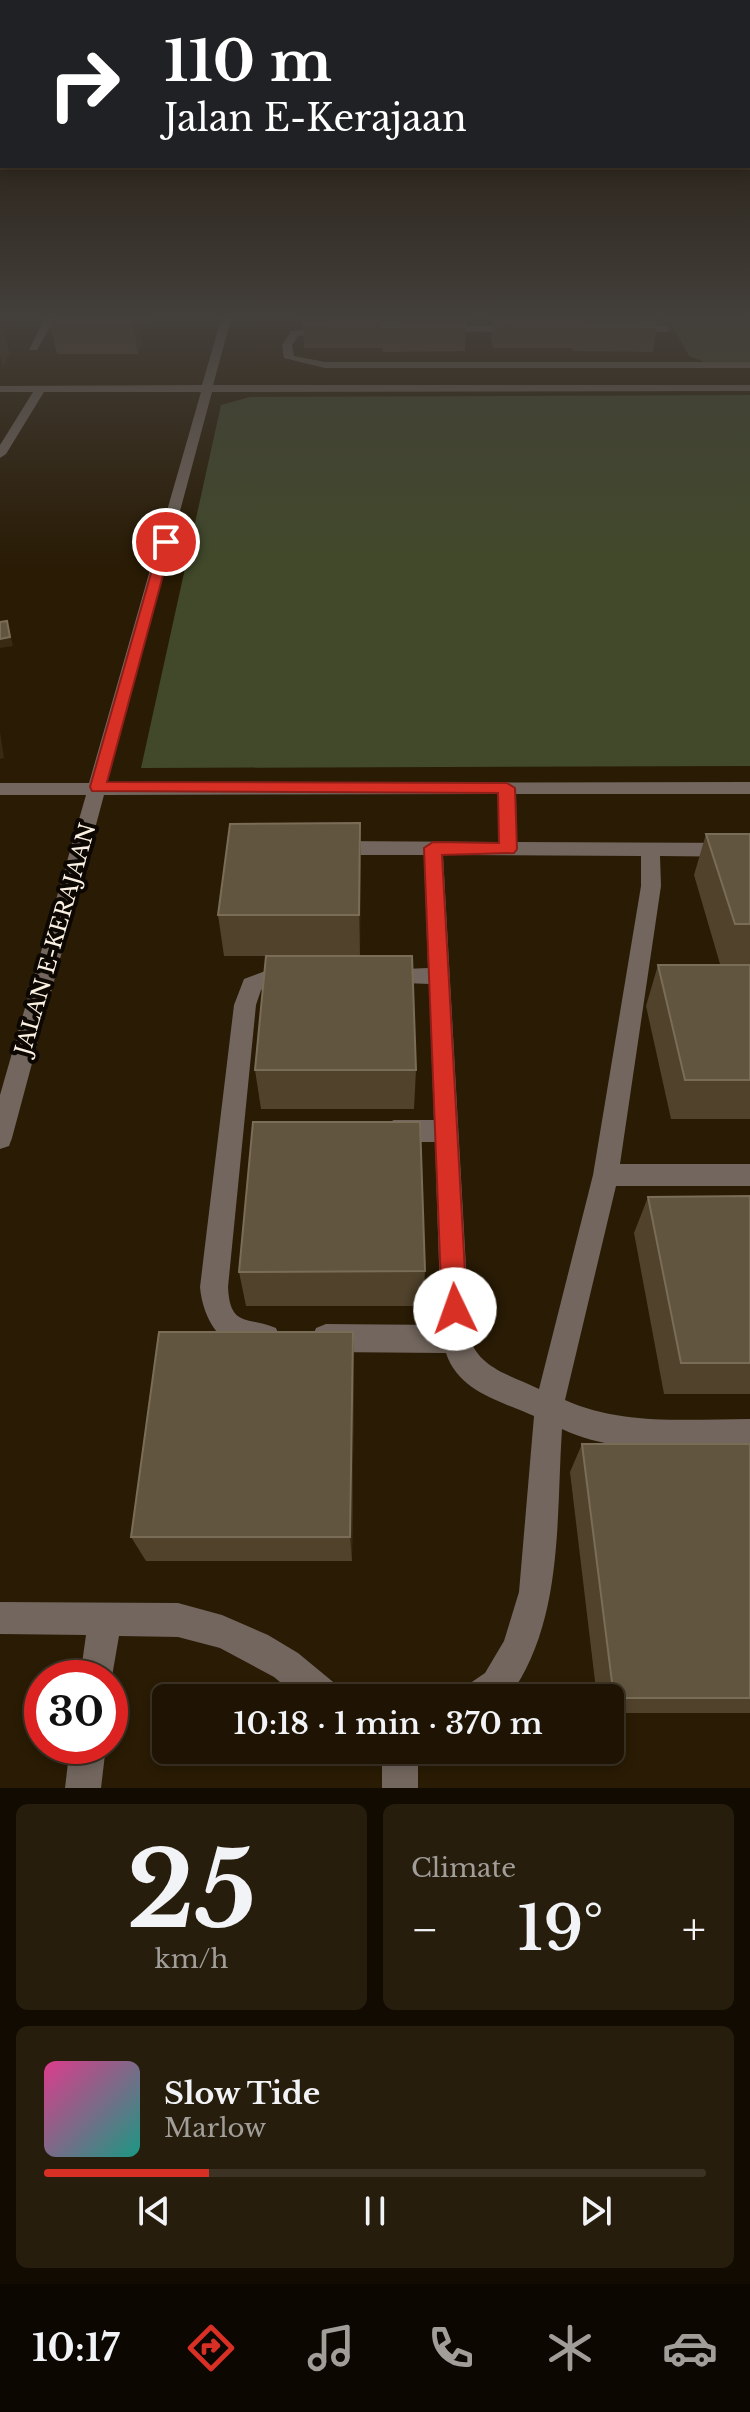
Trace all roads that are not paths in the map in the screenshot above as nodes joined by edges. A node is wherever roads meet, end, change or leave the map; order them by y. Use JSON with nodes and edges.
{"nodes":[{"id":1,"x":34,"y":399,"type":"edge"},
{"id":2,"x":206,"y":399,"type":"edge"},
{"id":3,"x":0,"y":454,"type":"edge"},
{"id":4,"x":98,"y":787,"type":"junction"},
{"id":5,"x":507,"y":788,"type":"junction"},
{"id":6,"x":750,"y":788,"type":"edge"},
{"id":7,"x":0,"y":789,"type":"edge"},
{"id":8,"x":308,"y":848,"type":"edge"},
{"id":9,"x":433,"y":848,"type":"junction"},
{"id":10,"x":508,"y":849,"type":"junction"},
{"id":11,"x":650,"y":850,"type":"junction"},
{"id":12,"x":750,"y":850,"type":"edge"},
{"id":13,"x":318,"y":976,"type":"edge"},
{"id":14,"x":364,"y":976,"type":"edge"},
{"id":15,"x":440,"y":976,"type":"junction"},
{"id":16,"x":635,"y":988,"type":"junction"},
{"id":17,"x":664,"y":988,"type":"edge"},
{"id":18,"x":231,"y":1131,"type":"junction"},
{"id":19,"x":262,"y":1131,"type":"edge"},
{"id":20,"x":370,"y":1131,"type":"edge"},
{"id":21,"x":446,"y":1131,"type":"junction"},
{"id":22,"x":0,"y":1138,"type":"edge"},
{"id":23,"x":606,"y":1175,"type":"junction"},
{"id":24,"x":750,"y":1175,"type":"edge"},
{"id":25,"x":456,"y":1339,"type":"junction"},
{"id":26,"x":549,"y":1408,"type":"junction"},
{"id":27,"x":750,"y":1434,"type":"edge"},
{"id":28,"x":0,"y":1618,"type":"edge"},
{"id":29,"x":105,"y":1619,"type":"junction"},
{"id":30,"x":99,"y":1660,"type":"edge"},
{"id":31,"x":309,"y":1684,"type":"edge"},
{"id":32,"x":498,"y":1684,"type":"edge"},
{"id":33,"x":86,"y":1764,"type":"edge"},
{"id":34,"x":400,"y":1764,"type":"edge"},
{"id":35,"x":83,"y":1788,"type":"edge"},
{"id":36,"x":400,"y":1788,"type":"edge"}],
"edges":[{"from":1,"to":3,"type":"street"},
{"from":2,"to":4,"type":"street","name":"JALAN E-KERAJAAN"},
{"from":4,"to":5,"type":"street","name":"JALAN E-KERAJAAN"},
{"from":4,"to":7,"type":"street","name":"JALAN E-KERAJAAN"},
{"from":4,"to":22,"type":"street","name":"JALAN E-KERAJAAN"},
{"from":5,"to":6,"type":"street","name":"JALAN E-KERAJAAN"},
{"from":5,"to":10,"type":"street"},
{"from":8,"to":9,"type":"street"},
{"from":9,"to":10,"type":"street"},
{"from":9,"to":15,"type":"street"},
{"from":10,"to":11,"type":"street"},
{"from":11,"to":12,"type":"street"},
{"from":11,"to":16,"type":"street"},
{"from":13,"to":18,"type":"street"},
{"from":14,"to":15,"type":"street"},
{"from":15,"to":21,"type":"street"},
{"from":16,"to":17,"type":"street"},
{"from":16,"to":23,"type":"street"},
{"from":18,"to":19,"type":"street"},
{"from":18,"to":25,"type":"street"},
{"from":20,"to":21,"type":"street"},
{"from":21,"to":25,"type":"street"},
{"from":23,"to":24,"type":"street"},
{"from":23,"to":26,"type":"street"},
{"from":25,"to":26,"type":"street"},
{"from":26,"to":27,"type":"street"},
{"from":26,"to":32,"type":"street"},
{"from":28,"to":29,"type":"street"},
{"from":29,"to":30,"type":"street"},
{"from":29,"to":31,"type":"street"},
{"from":33,"to":35,"type":"street"},
{"from":34,"to":36,"type":"street"}]}
